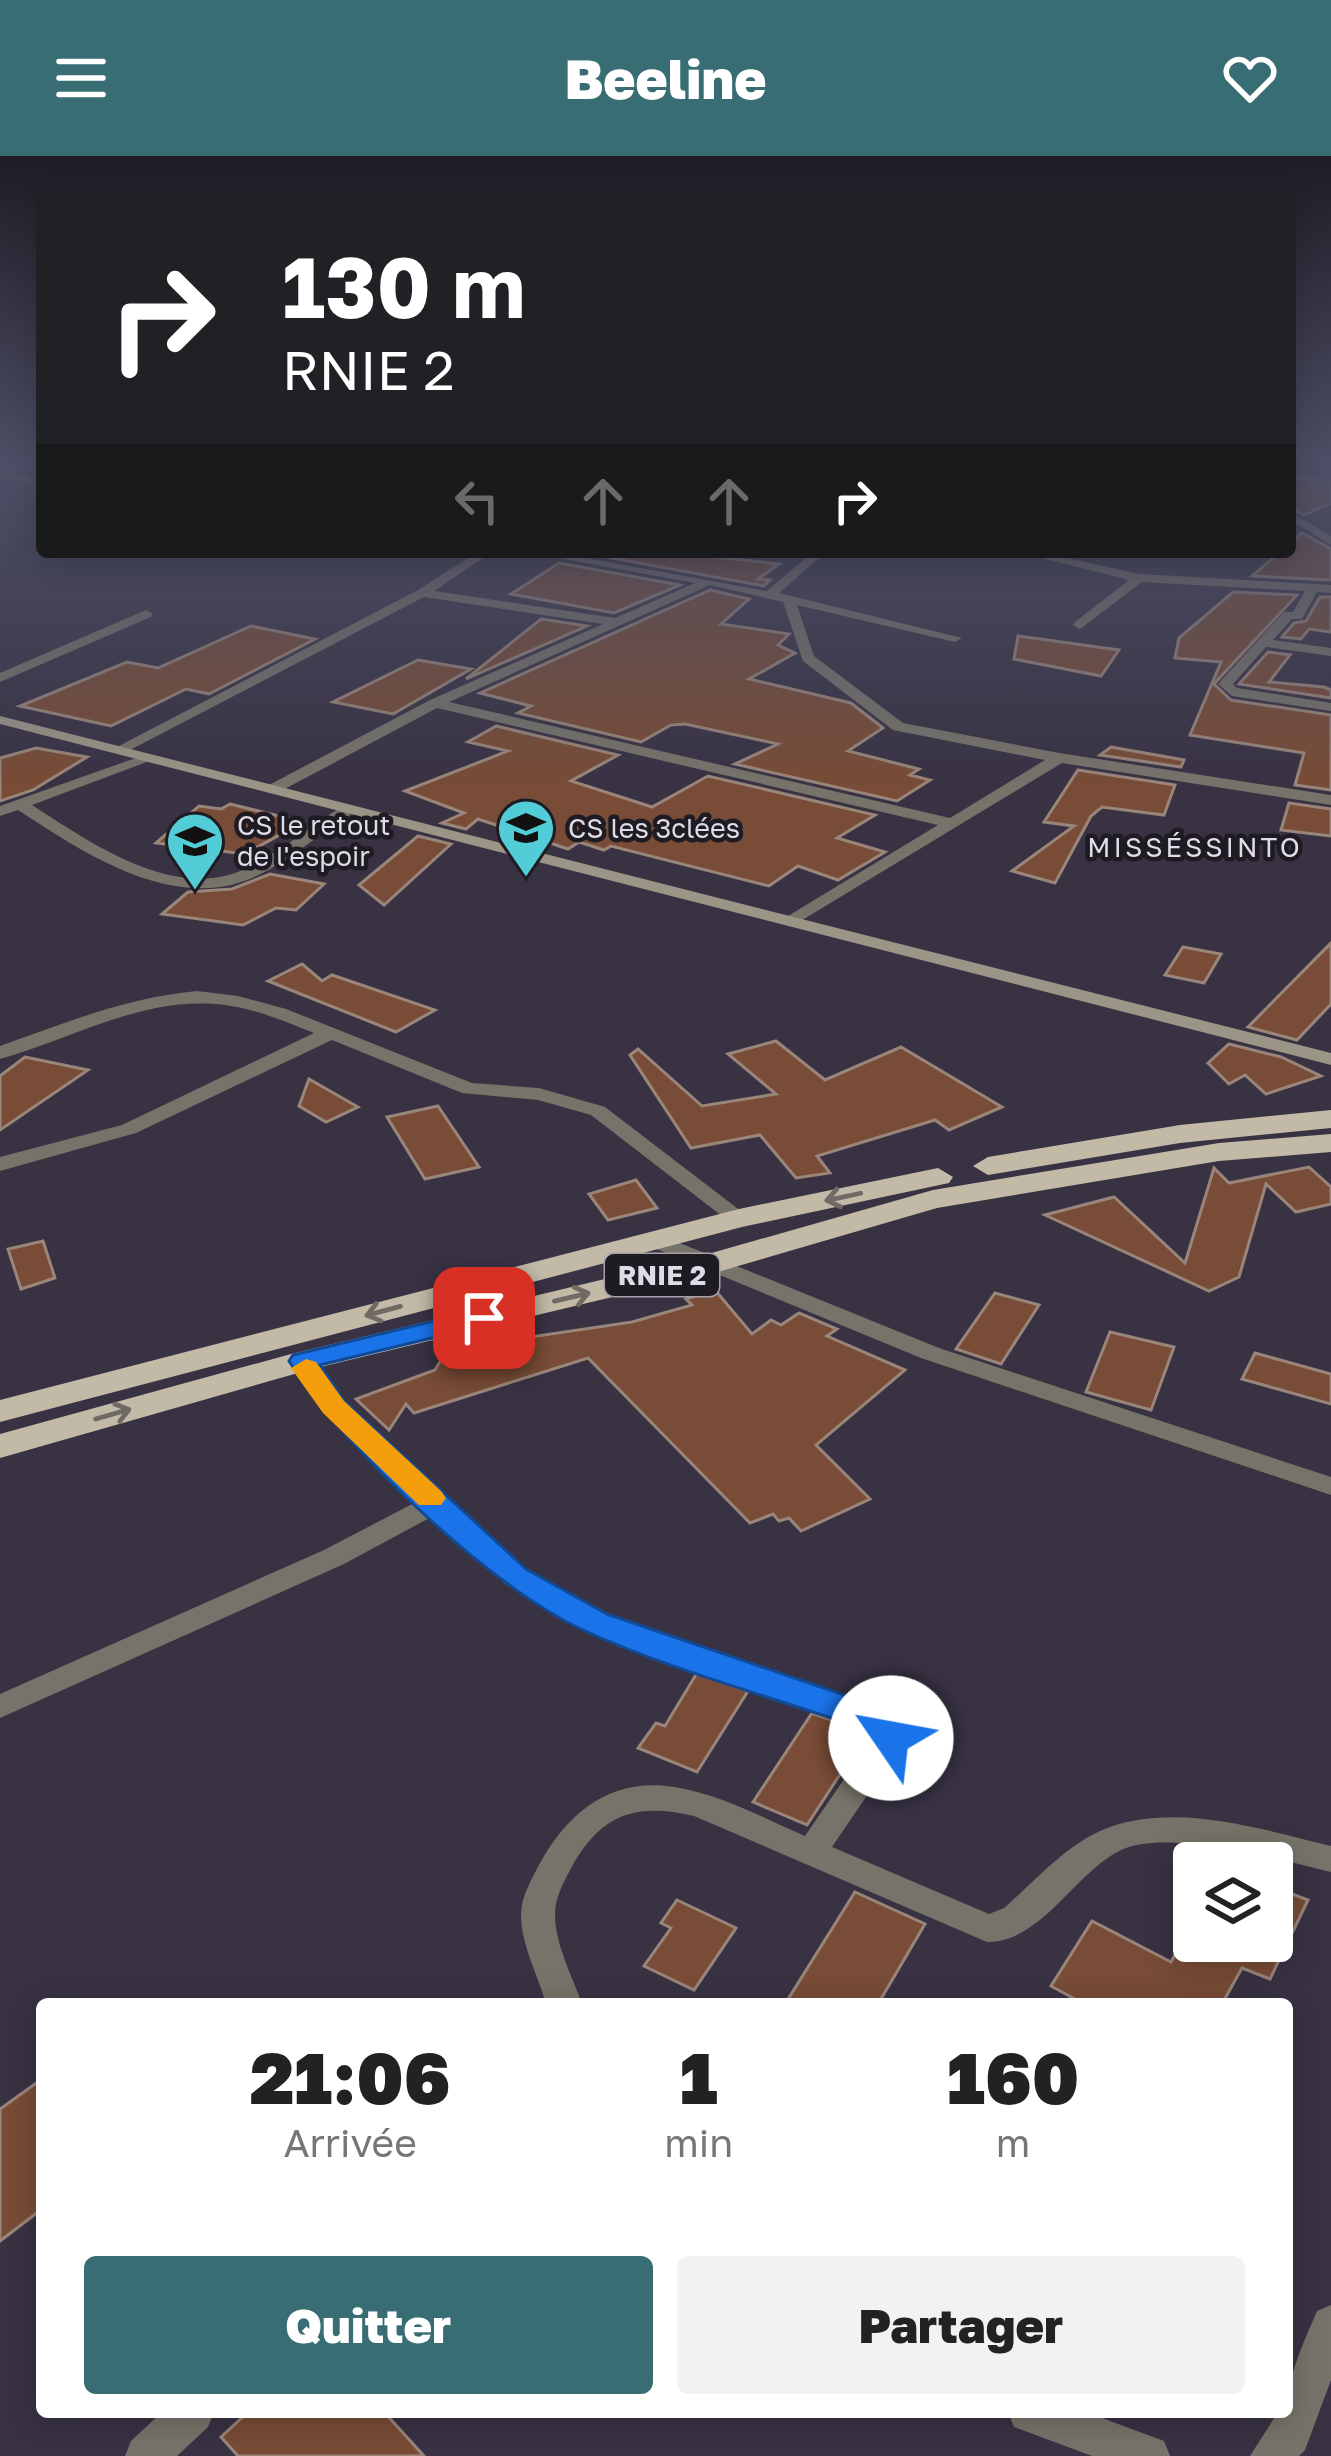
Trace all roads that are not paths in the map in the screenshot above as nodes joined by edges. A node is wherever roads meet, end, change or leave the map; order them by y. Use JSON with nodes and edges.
{"nodes":[{"id":1,"x":455,"y":571,"type":"edge"},
{"id":2,"x":650,"y":571,"type":"edge"},
{"id":3,"x":798,"y":571,"type":"edge"},
{"id":4,"x":1110,"y":571,"type":"edge"},
{"id":5,"x":1139,"y":578,"type":"junction"},
{"id":6,"x":709,"y":581,"type":"junction"},
{"id":7,"x":1313,"y":588,"type":"junction"},
{"id":8,"x":1331,"y":589,"type":"edge"},
{"id":9,"x":422,"y":592,"type":"junction"},
{"id":10,"x":770,"y":595,"type":"junction"},
{"id":11,"x":789,"y":600,"type":"junction"},
{"id":12,"x":146,"y":614,"type":"dead end"},
{"id":13,"x":612,"y":621,"type":"junction"},
{"id":14,"x":1080,"y":625,"type":"dead end"},
{"id":15,"x":955,"y":638,"type":"dead end"},
{"id":16,"x":1264,"y":643,"type":"junction"},
{"id":17,"x":1331,"y":652,"type":"edge"},
{"id":18,"x":0,"y":678,"type":"edge"},
{"id":19,"x":435,"y":703,"type":"junction"},
{"id":20,"x":1331,"y":707,"type":"edge"},
{"id":21,"x":0,"y":720,"type":"edge"},
{"id":22,"x":123,"y":748,"type":"junction"},
{"id":23,"x":152,"y":757,"type":"junction"},
{"id":24,"x":1059,"y":758,"type":"junction"},
{"id":25,"x":275,"y":788,"type":"junction"},
{"id":26,"x":1331,"y":800,"type":"edge"},
{"id":27,"x":20,"y":804,"type":"junction"},
{"id":28,"x":349,"y":809,"type":"junction"},
{"id":29,"x":0,"y":811,"type":"edge"},
{"id":30,"x":956,"y":824,"type":"junction"},
{"id":31,"x":794,"y":920,"type":"junction"},
{"id":32,"x":331,"y":1033,"type":"junction"},
{"id":33,"x":0,"y":1053,"type":"edge"},
{"id":34,"x":1331,"y":1059,"type":"edge"},
{"id":35,"x":1331,"y":1119,"type":"edge"},
{"id":36,"x":1331,"y":1143,"type":"edge"},
{"id":37,"x":0,"y":1164,"type":"edge"},
{"id":38,"x":739,"y":1219,"type":"junction"},
{"id":39,"x":655,"y":1240,"type":"junction"},
{"id":40,"x":710,"y":1264,"type":"junction"},
{"id":41,"x":303,"y":1361,"type":"junction"},
{"id":42,"x":0,"y":1411,"type":"edge"},
{"id":43,"x":0,"y":1446,"type":"edge"},
{"id":44,"x":1331,"y":1486,"type":"edge"},
{"id":45,"x":436,"y":1503,"type":"junction"},
{"id":46,"x":0,"y":1707,"type":"edge"},
{"id":47,"x":811,"y":1852,"type":"junction"},
{"id":48,"x":1331,"y":1859,"type":"edge"},
{"id":49,"x":562,"y":1998,"type":"edge"},
{"id":50,"x":1331,"y":2326,"type":"edge"},
{"id":51,"x":187,"y":2418,"type":"edge"},
{"id":52,"x":1045,"y":2418,"type":"edge"},
{"id":53,"x":146,"y":2456,"type":"edge"},
{"id":54,"x":1149,"y":2456,"type":"edge"},
{"id":55,"x":1270,"y":2456,"type":"edge"}],
"edges":[{"from":1,"to":9,"type":"street"},
{"from":2,"to":6,"type":"street"},
{"from":3,"to":10,"type":"street"},
{"from":4,"to":5,"type":"street"},
{"from":5,"to":7,"type":"street"},
{"from":5,"to":14,"type":"street"},
{"from":6,"to":10,"type":"street"},
{"from":6,"to":13,"type":"street"},
{"from":7,"to":8,"type":"street"},
{"from":7,"to":16,"type":"street"},
{"from":9,"to":13,"type":"street"},
{"from":9,"to":22,"type":"street"},
{"from":10,"to":11,"type":"street"},
{"from":11,"to":15,"type":"street"},
{"from":11,"to":24,"type":"street"},
{"from":12,"to":18,"type":"street"},
{"from":13,"to":19,"type":"street"},
{"from":16,"to":17,"type":"street"},
{"from":16,"to":20,"type":"street"},
{"from":19,"to":25,"type":"street"},
{"from":19,"to":30,"type":"street"},
{"from":21,"to":22,"type":"main road"},
{"from":22,"to":23,"type":"main road"},
{"from":23,"to":25,"type":"main road"},
{"from":23,"to":27,"type":"street"},
{"from":24,"to":26,"type":"street"},
{"from":24,"to":30,"type":"street"},
{"from":25,"to":28,"type":"main road"},
{"from":27,"to":28,"type":"street"},
{"from":27,"to":29,"type":"street"},
{"from":28,"to":31,"type":"main road"},
{"from":30,"to":31,"type":"street"},
{"from":31,"to":34,"type":"main road"},
{"from":32,"to":33,"type":"street"},
{"from":32,"to":37,"type":"street"},
{"from":32,"to":38,"type":"street"},
{"from":35,"to":38,"type":"highway","name":"RNIE 2","number":"RNIE 2","one_way":true},
{"from":36,"to":40,"type":"highway","name":"RNIE 2","number":"RNIE 2"},
{"from":38,"to":39,"type":"highway","name":"RNIE 2","number":"RNIE 2"},
{"from":39,"to":40,"type":"street"},
{"from":39,"to":42,"type":"highway","name":"RNIE 2","number":"RNIE 2","one_way":true},
{"from":41,"to":40,"type":"highway","name":"RNIE 2","number":"RNIE 2","one_way":true},
{"from":40,"to":44,"type":"street"},
{"from":43,"to":41,"type":"highway","name":"RNIE 2","number":"RNIE 2","one_way":true},
{"from":41,"to":45,"type":"street"},
{"from":45,"to":46,"type":"street"},
{"from":45,"to":47,"type":"street"},
{"from":47,"to":48,"type":"street"},
{"from":47,"to":49,"type":"street"},
{"from":50,"to":55,"type":"street"},
{"from":51,"to":53,"type":"street"},
{"from":52,"to":54,"type":"street"}]}
